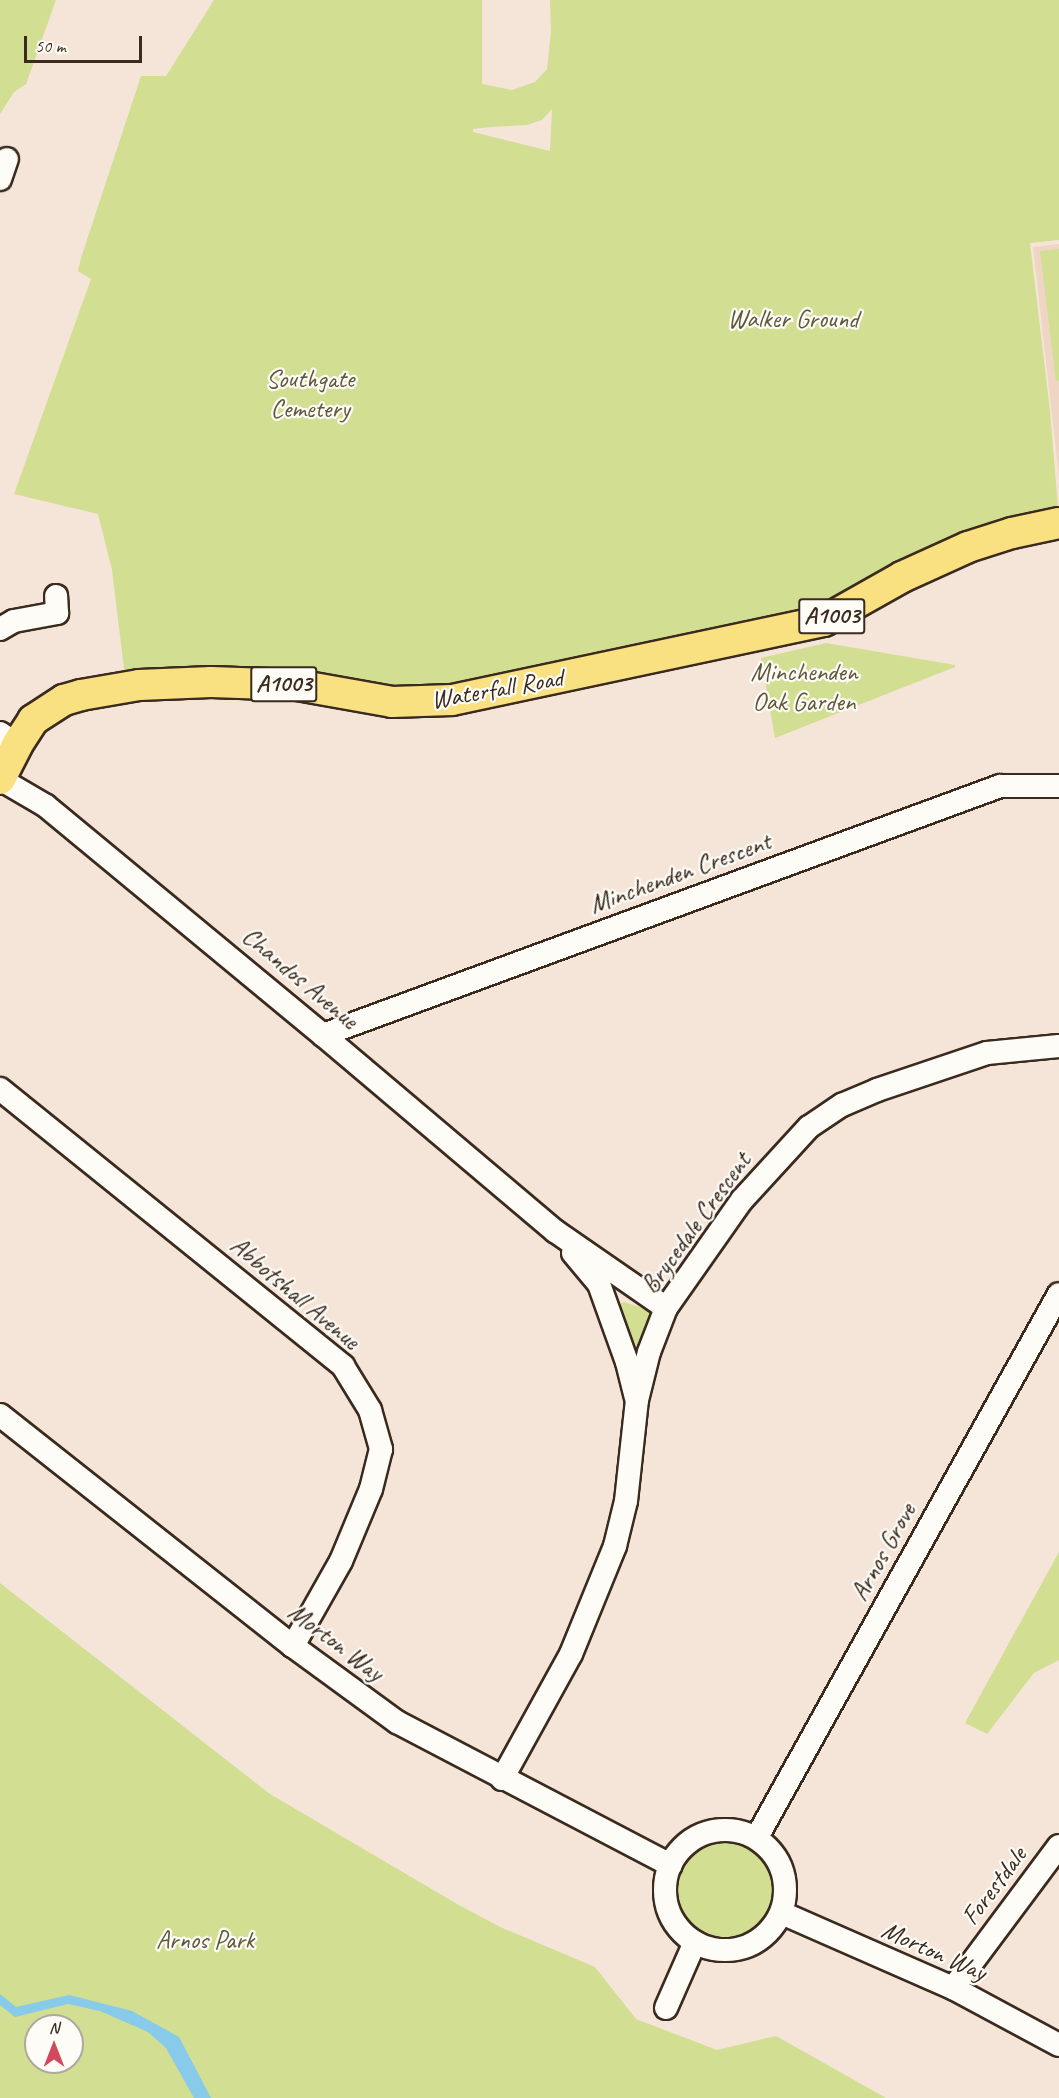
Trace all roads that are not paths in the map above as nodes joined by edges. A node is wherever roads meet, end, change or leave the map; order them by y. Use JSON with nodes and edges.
{"nodes":[{"id":1,"x":1059,"y":523,"type":"edge"},
{"id":2,"x":56,"y":596,"type":"dead end"},
{"id":3,"x":0,"y":629,"type":"edge"},
{"id":4,"x":8,"y":739,"type":"edge"},
{"id":5,"x":0,"y":779,"type":"edge"},
{"id":6,"x":1059,"y":786,"type":"edge"},
{"id":7,"x":323,"y":1035,"type":"junction"},
{"id":8,"x":1059,"y":1046,"type":"edge"},
{"id":9,"x":0,"y":1089,"type":"edge"},
{"id":10,"x":555,"y":1232,"type":"junction"},
{"id":11,"x":1059,"y":1294,"type":"edge"},
{"id":12,"x":666,"y":1308,"type":"junction"},
{"id":13,"x":637,"y":1400,"type":"junction"},
{"id":14,"x":0,"y":1415,"type":"edge"},
{"id":15,"x":293,"y":1646,"type":"junction"},
{"id":16,"x":502,"y":1779,"type":"junction"},
{"id":17,"x":757,"y":1837,"type":"junction"},
{"id":18,"x":1059,"y":1846,"type":"edge"},
{"id":19,"x":671,"y":1865,"type":"junction"},
{"id":20,"x":782,"y":1913,"type":"junction"},
{"id":21,"x":695,"y":1942,"type":"junction"},
{"id":22,"x":953,"y":1988,"type":"junction"},
{"id":23,"x":666,"y":2008,"type":"dead end"},
{"id":24,"x":1059,"y":2045,"type":"edge"}],
"edges":[{"from":1,"to":4,"type":"main road","name":"Waterfall Road","number":"A1003"},
{"from":2,"to":3,"type":"street"},
{"from":4,"to":5,"type":"main road","name":"Waterfall Road","number":"A1003"},
{"from":5,"to":7,"type":"street","name":"Chandos Avenue"},
{"from":6,"to":7,"type":"street","name":"Minchenden Crescent"},
{"from":7,"to":10,"type":"street","name":"Chandos Avenue"},
{"from":8,"to":12,"type":"street","name":"Brycedale Crescent"},
{"from":9,"to":15,"type":"street","name":"Abbotshall Avenue"},
{"from":10,"to":12,"type":"street","name":"Chandos Avenue"},
{"from":10,"to":13,"type":"street","name":"Chandos Avenue"},
{"from":11,"to":17,"type":"street","name":"Arnos Grove"},
{"from":12,"to":13,"type":"street","name":"Brycedale Crescent"},
{"from":13,"to":16,"type":"street","name":"Brycedale Crescent"},
{"from":14,"to":15,"type":"street","name":"Morton Way"},
{"from":15,"to":16,"type":"street","name":"Morton Way"},
{"from":16,"to":19,"type":"street","name":"Morton Way"},
{"from":17,"to":19,"type":"street"},
{"from":17,"to":20,"type":"street"},
{"from":18,"to":22,"type":"street","name":"Forestdale"},
{"from":19,"to":21,"type":"street"},
{"from":20,"to":21,"type":"street"},
{"from":20,"to":22,"type":"street","name":"Morton Way"},
{"from":21,"to":23,"type":"street"},
{"from":22,"to":24,"type":"street","name":"Morton Way"}]}
